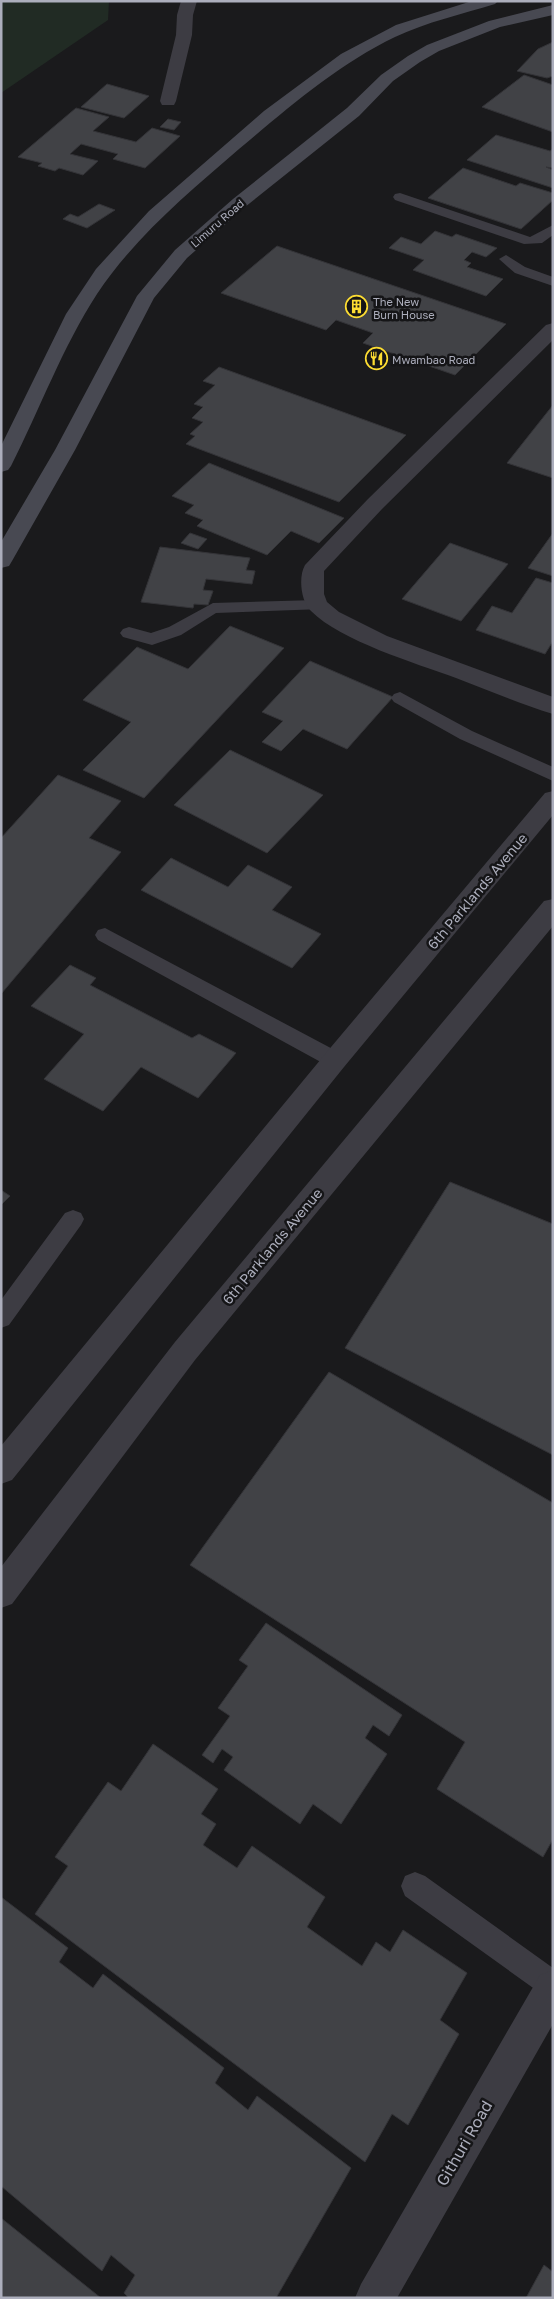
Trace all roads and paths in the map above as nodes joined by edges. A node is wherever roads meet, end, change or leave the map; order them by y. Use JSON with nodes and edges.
{"nodes":[{"id":1,"x":189,"y":1,"type":"edge"},
{"id":2,"x":490,"y":1,"type":"edge"},
{"id":3,"x":553,"y":10,"type":"edge"},
{"id":4,"x":168,"y":101,"type":"dead end"},
{"id":5,"x":400,"y":197,"type":"dead end"},
{"id":6,"x":553,"y":229,"type":"edge"},
{"id":7,"x":506,"y":259,"type":"dead end"},
{"id":8,"x":553,"y":282,"type":"edge"},
{"id":9,"x":553,"y":329,"type":"edge"},
{"id":10,"x":1,"y":466,"type":"edge"},
{"id":11,"x":1,"y":561,"type":"edge"},
{"id":12,"x":317,"y":605,"type":"junction"},
{"id":13,"x":129,"y":633,"type":"dead end"},
{"id":14,"x":400,"y":698,"type":"dead end"},
{"id":15,"x":553,"y":706,"type":"edge"},
{"id":16,"x":553,"y":775,"type":"edge"},
{"id":17,"x":553,"y":799,"type":"edge"},
{"id":18,"x":553,"y":908,"type":"edge"},
{"id":19,"x":105,"y":935,"type":"dead end"},
{"id":20,"x":335,"y":1060,"type":"junction"},
{"id":21,"x":73,"y":1219,"type":"dead end"},
{"id":22,"x":1,"y":1318,"type":"edge"},
{"id":23,"x":5,"y":1458,"type":"edge"},
{"id":24,"x":1,"y":1592,"type":"edge"},
{"id":25,"x":415,"y":1886,"type":"dead end"},
{"id":26,"x":553,"y":1987,"type":"edge"},
{"id":27,"x":375,"y":2298,"type":"edge"}],
"edges":[{"from":1,"to":4,"type":"street"},
{"from":2,"to":10,"type":"main road"},
{"from":3,"to":11,"type":"main road","name":"Limuru Road"},
{"from":5,"to":6,"type":"lane"},
{"from":7,"to":8,"type":"lane"},
{"from":9,"to":12,"type":"street"},
{"from":12,"to":13,"type":"lane"},
{"from":12,"to":15,"type":"street"},
{"from":14,"to":16,"type":"lane"},
{"from":17,"to":20,"type":"street","name":"6th Parklands Avenue"},
{"from":18,"to":24,"type":"street","name":"6th Parklands Avenue"},
{"from":19,"to":20,"type":"lane"},
{"from":20,"to":23,"type":"street","name":"6th Parklands Avenue"},
{"from":21,"to":22,"type":"lane"},
{"from":25,"to":26,"type":"lane"},
{"from":26,"to":27,"type":"street","name":"Githuri Road"}]}
